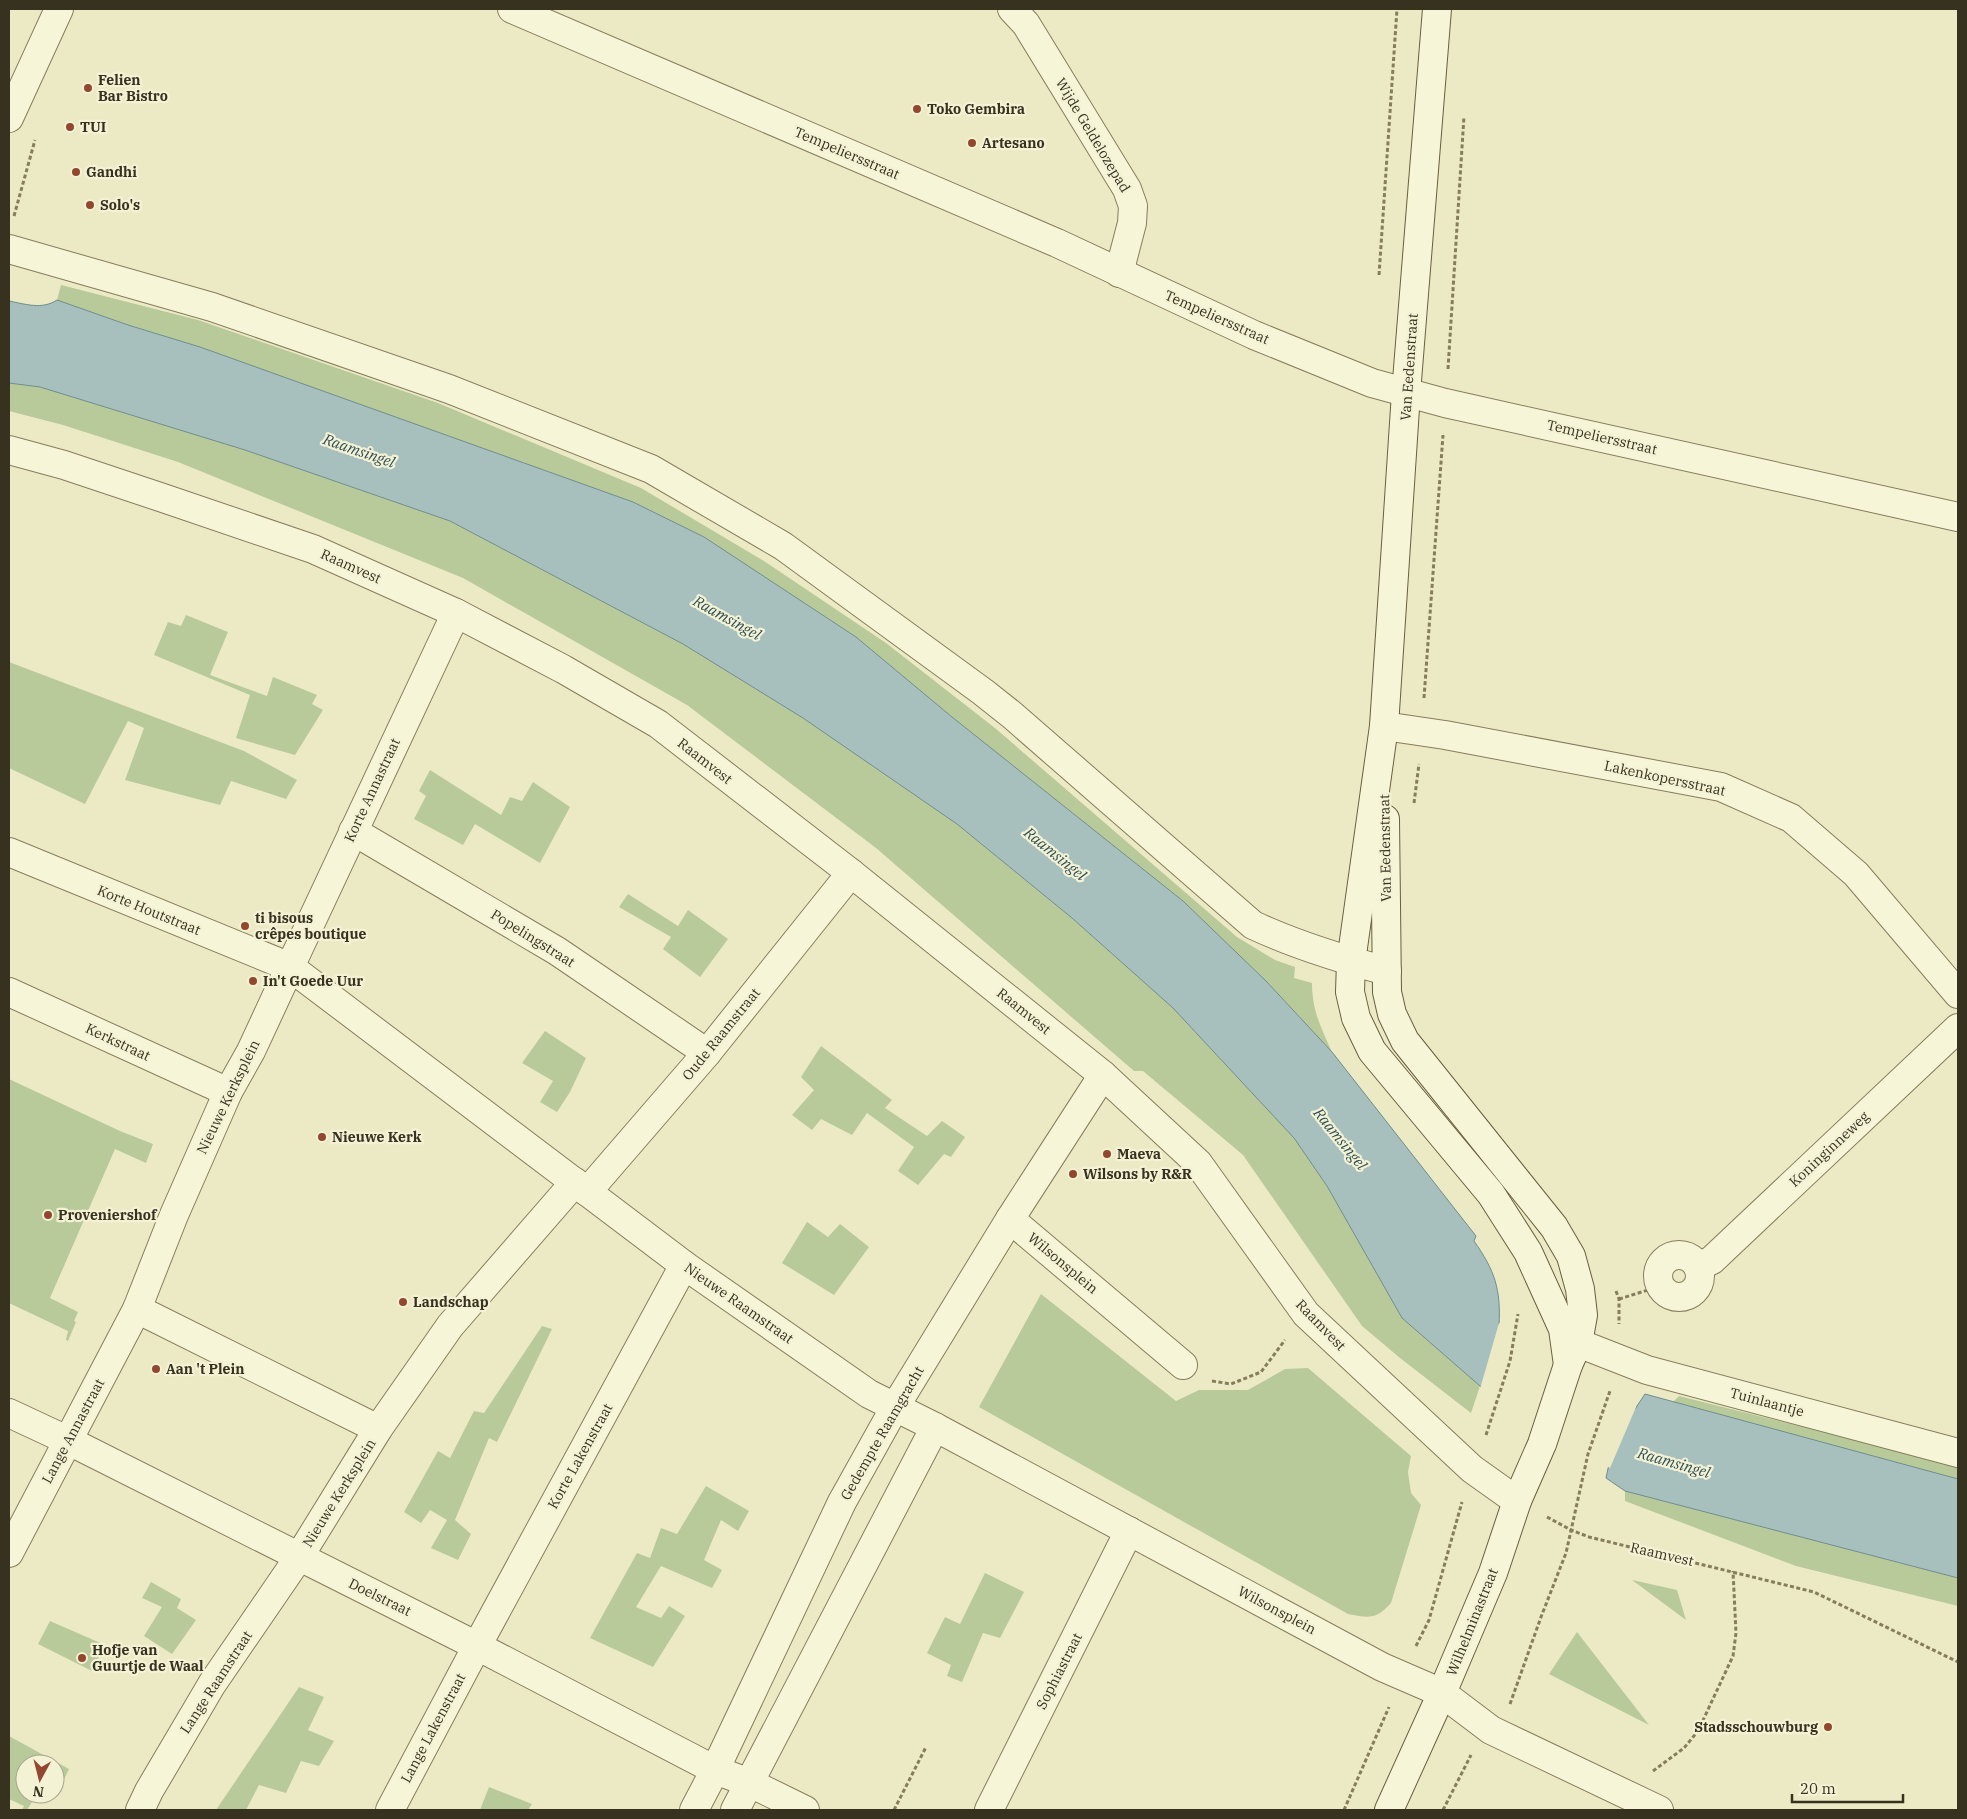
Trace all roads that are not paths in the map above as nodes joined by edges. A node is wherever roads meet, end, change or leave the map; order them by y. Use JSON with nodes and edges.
{"nodes":[{"id":1,"x":59,"y":9,"type":"edge"},
{"id":2,"x":512,"y":9,"type":"edge"},
{"id":3,"x":1012,"y":9,"type":"edge"},
{"id":4,"x":1437,"y":9,"type":"edge"},
{"id":5,"x":9,"y":118,"type":"edge"},
{"id":6,"x":9,"y":250,"type":"edge"},
{"id":7,"x":1119,"y":273,"type":"junction"},
{"id":8,"x":1406,"y":393,"type":"junction"},
{"id":9,"x":9,"y":450,"type":"edge"},
{"id":10,"x":1958,"y":517,"type":"edge"},
{"id":11,"x":456,"y":613,"type":"junction"},
{"id":12,"x":1384,"y":726,"type":"junction"},
{"id":13,"x":353,"y":830,"type":"junction"},
{"id":14,"x":9,"y":852,"type":"edge"},
{"id":15,"x":851,"y":873,"type":"junction"},
{"id":16,"x":1351,"y":962,"type":"junction"},
{"id":17,"x":290,"y":967,"type":"junction"},
{"id":18,"x":1387,"y":970,"type":"junction"},
{"id":19,"x":9,"y":992,"type":"edge"},
{"id":20,"x":1958,"y":994,"type":"edge"},
{"id":21,"x":1958,"y":1028,"type":"edge"},
{"id":22,"x":707,"y":1053,"type":"junction"},
{"id":23,"x":1103,"y":1075,"type":"junction"},
{"id":24,"x":228,"y":1092,"type":"junction"},
{"id":25,"x":581,"y":1187,"type":"junction"},
{"id":26,"x":1010,"y":1219,"type":"junction"},
{"id":27,"x":684,"y":1266,"type":"junction"},
{"id":28,"x":1660,"y":1286,"type":"road end"},
{"id":29,"x":137,"y":1309,"type":"junction"},
{"id":30,"x":1573,"y":1354,"type":"junction"},
{"id":31,"x":1184,"y":1365,"type":"road end"},
{"id":32,"x":896,"y":1407,"type":"junction"},
{"id":33,"x":9,"y":1413,"type":"edge"},
{"id":34,"x":935,"y":1427,"type":"junction"},
{"id":35,"x":378,"y":1429,"type":"junction"},
{"id":36,"x":69,"y":1441,"type":"junction"},
{"id":37,"x":1958,"y":1453,"type":"edge"},
{"id":38,"x":1518,"y":1501,"type":"junction"},
{"id":39,"x":1130,"y":1531,"type":"junction"},
{"id":40,"x":9,"y":1553,"type":"edge"},
{"id":41,"x":299,"y":1557,"type":"junction"},
{"id":42,"x":477,"y":1646,"type":"junction"},
{"id":43,"x":1442,"y":1693,"type":"junction"},
{"id":44,"x":715,"y":1770,"type":"junction"},
{"id":45,"x":750,"y":1782,"type":"junction"},
{"id":46,"x":140,"y":1810,"type":"edge"},
{"id":47,"x":390,"y":1810,"type":"edge"},
{"id":48,"x":694,"y":1810,"type":"edge"},
{"id":49,"x":735,"y":1810,"type":"edge"},
{"id":50,"x":805,"y":1810,"type":"edge"},
{"id":51,"x":989,"y":1810,"type":"edge"},
{"id":52,"x":1389,"y":1810,"type":"edge"},
{"id":53,"x":1659,"y":1810,"type":"edge"}],
"edges":[{"from":1,"to":5,"type":"street"},
{"from":2,"to":7,"type":"street","name":"Tempeliersstraat"},
{"from":3,"to":7,"type":"street","name":"Wijde Geldelozepad"},
{"from":4,"to":8,"type":"street","name":"Van Eedenstraat"},
{"from":6,"to":16,"type":"street"},
{"from":7,"to":8,"type":"street","name":"Tempeliersstraat"},
{"from":8,"to":10,"type":"street","name":"Tempeliersstraat"},
{"from":8,"to":12,"type":"street","name":"Van Eedenstraat"},
{"from":9,"to":11,"type":"street","name":"Raamvest"},
{"from":11,"to":13,"type":"street","name":"Korte Annastraat"},
{"from":11,"to":15,"type":"street","name":"Raamvest"},
{"from":12,"to":16,"type":"street","name":"Van Eedenstraat"},
{"from":12,"to":18,"type":"street","name":"Van Eedenstraat"},
{"from":12,"to":20,"type":"street","name":"Lakenkopersstraat"},
{"from":13,"to":17,"type":"street","name":"Korte Annastraat"},
{"from":13,"to":22,"type":"street","name":"Popelingstraat"},
{"from":14,"to":17,"type":"street","name":"Korte Houtstraat"},
{"from":15,"to":22,"type":"street","name":"Oude Raamstraat"},
{"from":15,"to":23,"type":"street","name":"Raamvest"},
{"from":16,"to":18,"type":"street"},
{"from":16,"to":30,"type":"street"},
{"from":17,"to":24,"type":"street","name":"Nieuwe Kerksplein"},
{"from":17,"to":25,"type":"street"},
{"from":18,"to":30,"type":"street"},
{"from":19,"to":24,"type":"street","name":"Kerkstraat"},
{"from":21,"to":28,"type":"street","name":"Koninginneweg"},
{"from":22,"to":25,"type":"street","name":"Oude Raamstraat"},
{"from":23,"to":26,"type":"street","name":"Gedempte Raamgracht"},
{"from":23,"to":38,"type":"street","name":"Raamvest"},
{"from":24,"to":29,"type":"street","name":"Nieuwe Kerksplein"},
{"from":25,"to":27,"type":"street","name":"Nieuwe Raamstraat"},
{"from":25,"to":35,"type":"street","name":"Nieuwe Kerksplein"},
{"from":26,"to":31,"type":"street","name":"Wilsonsplein"},
{"from":26,"to":32,"type":"street","name":"Gedempte Raamgracht"},
{"from":27,"to":32,"type":"street","name":"Nieuwe Raamstraat"},
{"from":27,"to":42,"type":"street","name":"Korte Lakenstraat"},
{"from":29,"to":35,"type":"street","name":"Nieuwe Kerksplein"},
{"from":29,"to":36,"type":"street","name":"Lange Annastraat"},
{"from":30,"to":37,"type":"street","name":"Tuinlaantje"},
{"from":30,"to":38,"type":"street","name":"Wilhelminastraat"},
{"from":32,"to":34,"type":"street","name":"Wilsonsplein"},
{"from":32,"to":44,"type":"street","name":"Gedempte Raamgracht"},
{"from":33,"to":36,"type":"street","name":"Doelstraat"},
{"from":34,"to":39,"type":"street","name":"Wilsonsplein"},
{"from":34,"to":45,"type":"street"},
{"from":35,"to":41,"type":"street","name":"Nieuwe Kerksplein"},
{"from":36,"to":40,"type":"street","name":"Lange Annastraat"},
{"from":36,"to":41,"type":"street","name":"Doelstraat"},
{"from":38,"to":43,"type":"street","name":"Wilhelminastraat"},
{"from":39,"to":43,"type":"street","name":"Wilsonsplein"},
{"from":39,"to":51,"type":"street","name":"Sophiastraat"},
{"from":41,"to":42,"type":"street","name":"Doelstraat"},
{"from":41,"to":46,"type":"street","name":"Lange Raamstraat"},
{"from":42,"to":44,"type":"street","name":"Doelstraat"},
{"from":42,"to":47,"type":"street","name":"Lange Lakenstraat"},
{"from":43,"to":52,"type":"street","name":"Wilhelminastraat"},
{"from":43,"to":53,"type":"street","name":"Wilsonsplein"},
{"from":44,"to":45,"type":"street","name":"Doelstraat"},
{"from":44,"to":48,"type":"street","name":"Gedempte Raamgracht"},
{"from":45,"to":49,"type":"street"},
{"from":45,"to":50,"type":"street","name":"Doelstraat"}]}
